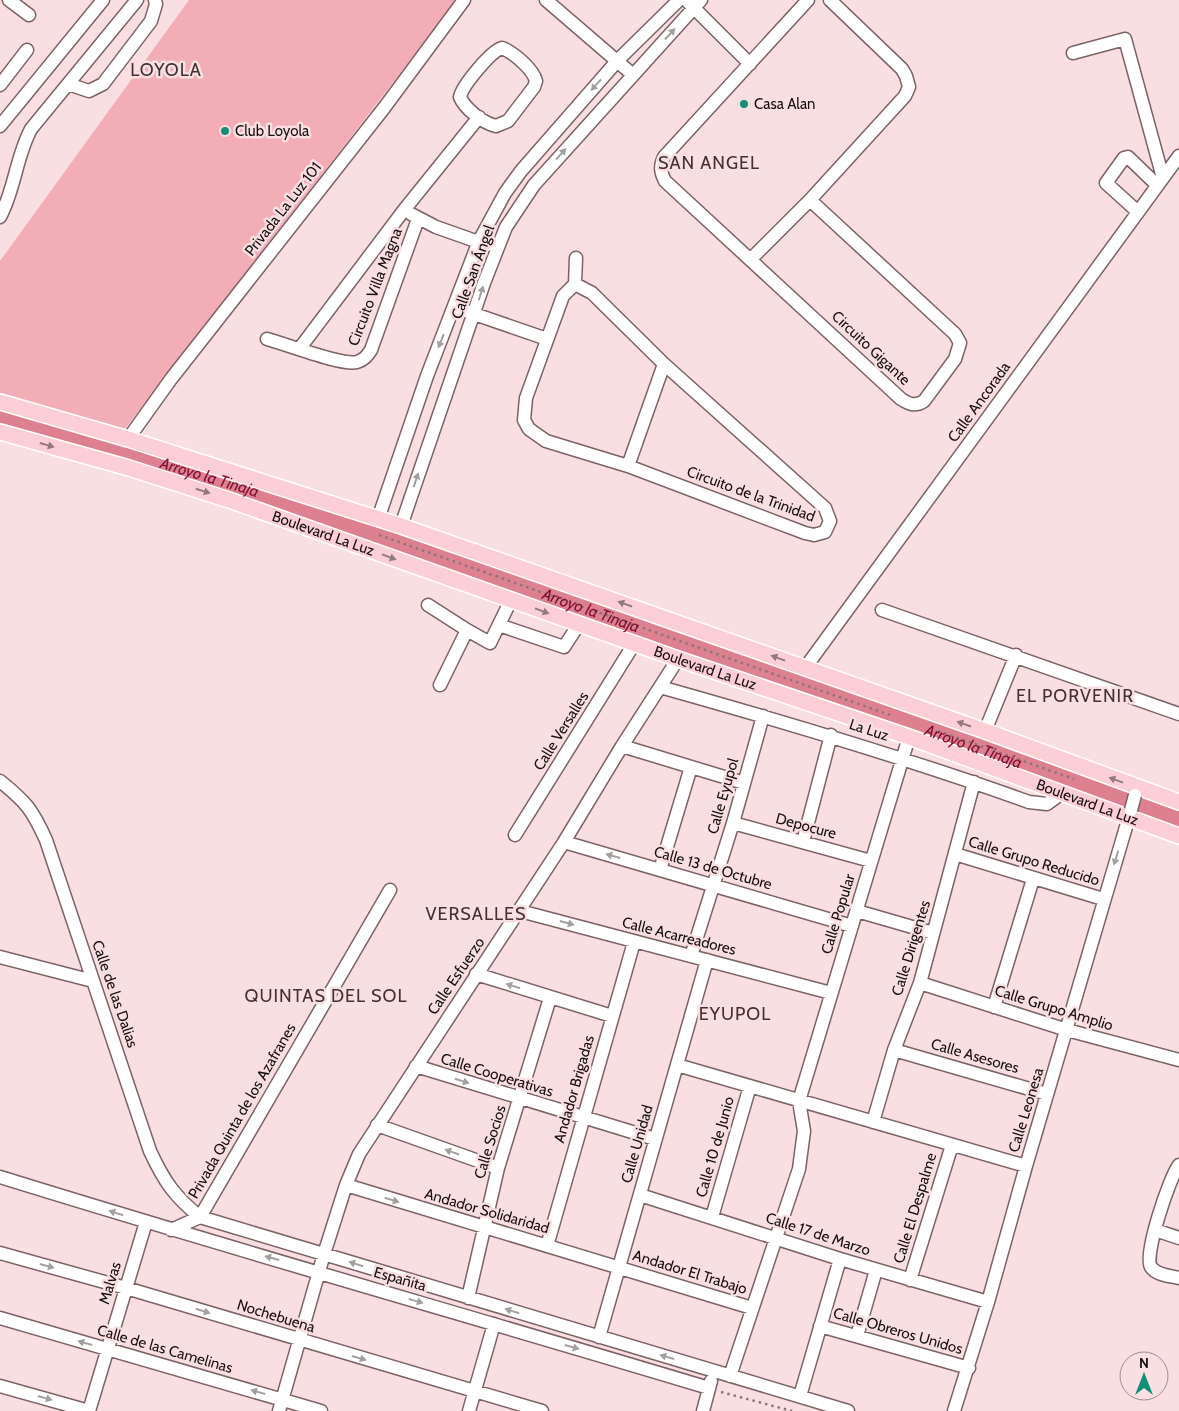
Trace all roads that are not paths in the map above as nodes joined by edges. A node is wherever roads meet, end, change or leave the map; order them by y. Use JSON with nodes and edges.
{"nodes":[{"id":1,"x":9,"y":0,"type":"edge"},
{"id":2,"x":103,"y":0,"type":"edge"},
{"id":3,"x":137,"y":0,"type":"edge"},
{"id":4,"x":464,"y":0,"type":"edge"},
{"id":5,"x":546,"y":0,"type":"edge"},
{"id":6,"x":679,"y":0,"type":"edge"},
{"id":7,"x":808,"y":0,"type":"edge"},
{"id":8,"x":830,"y":0,"type":"edge"},
{"id":9,"x":156,"y":1,"type":"edge"},
{"id":10,"x":694,"y":3,"type":"edge"},
{"id":11,"x":29,"y":15,"type":"dead end"},
{"id":12,"x":27,"y":50,"type":"dead end"},
{"id":13,"x":1073,"y":53,"type":"dead end"},
{"id":14,"x":618,"y":60,"type":"junction"},
{"id":15,"x":750,"y":64,"type":"junction"},
{"id":16,"x":632,"y":74,"type":"junction"},
{"id":17,"x":68,"y":84,"type":"junction"},
{"id":18,"x":0,"y":85,"type":"edge"},
{"id":19,"x":479,"y":117,"type":"junction"},
{"id":20,"x":0,"y":126,"type":"edge"},
{"id":21,"x":1179,"y":156,"type":"edge"},
{"id":22,"x":1160,"y":182,"type":"junction"},
{"id":23,"x":810,"y":200,"type":"junction"},
{"id":24,"x":404,"y":210,"type":"junction"},
{"id":25,"x":1138,"y":212,"type":"junction"},
{"id":26,"x":0,"y":217,"type":"edge"},
{"id":27,"x":418,"y":219,"type":"junction"},
{"id":28,"x":479,"y":241,"type":"junction"},
{"id":29,"x":496,"y":249,"type":"junction"},
{"id":30,"x":576,"y":258,"type":"dead end"},
{"id":31,"x":751,"y":259,"type":"junction"},
{"id":32,"x":575,"y":284,"type":"junction"},
{"id":33,"x":454,"y":307,"type":"junction"},
{"id":34,"x":474,"y":314,"type":"junction"},
{"id":35,"x":267,"y":338,"type":"dead end"},
{"id":36,"x":547,"y":339,"type":"junction"},
{"id":37,"x":300,"y":348,"type":"junction"},
{"id":38,"x":664,"y":364,"type":"junction"},
{"id":39,"x":0,"y":402,"type":"edge"},
{"id":40,"x":0,"y":432,"type":"edge"},
{"id":41,"x":128,"y":439,"type":"junction"},
{"id":42,"x":628,"y":466,"type":"junction"},
{"id":43,"x":374,"y":525,"type":"junction"},
{"id":44,"x":400,"y":526,"type":"junction"},
{"id":45,"x":511,"y":600,"type":"junction"},
{"id":46,"x":428,"y":605,"type":"dead end"},
{"id":47,"x":882,"y":610,"type":"dead end"},
{"id":48,"x":499,"y":624,"type":"junction"},
{"id":49,"x":579,"y":624,"type":"junction"},
{"id":50,"x":467,"y":630,"type":"junction"},
{"id":51,"x":634,"y":644,"type":"junction"},
{"id":52,"x":1016,"y":655,"type":"junction"},
{"id":53,"x":678,"y":659,"type":"junction"},
{"id":54,"x":805,"y":668,"type":"junction"},
{"id":55,"x":440,"y":685,"type":"dead end"},
{"id":56,"x":660,"y":687,"type":"junction"},
{"id":57,"x":1179,"y":714,"type":"edge"},
{"id":58,"x":763,"y":716,"type":"junction"},
{"id":59,"x":985,"y":731,"type":"junction"},
{"id":60,"x":831,"y":735,"type":"junction"},
{"id":61,"x":909,"y":737,"type":"junction"},
{"id":62,"x":622,"y":746,"type":"junction"},
{"id":63,"x":902,"y":757,"type":"junction"},
{"id":64,"x":691,"y":767,"type":"junction"},
{"id":65,"x":0,"y":781,"type":"edge"},
{"id":66,"x":974,"y":782,"type":"junction"},
{"id":67,"x":744,"y":783,"type":"junction"},
{"id":68,"x":1137,"y":792,"type":"junction"},
{"id":69,"x":1062,"y":793,"type":"junction"},
{"id":70,"x":1179,"y":802,"type":"edge"},
{"id":71,"x":1129,"y":814,"type":"junction"},
{"id":72,"x":733,"y":823,"type":"junction"},
{"id":73,"x":515,"y":835,"type":"dead end"},
{"id":74,"x":1179,"y":836,"type":"edge"},
{"id":75,"x":564,"y":842,"type":"junction"},
{"id":76,"x":803,"y":842,"type":"junction"},
{"id":77,"x":955,"y":854,"type":"junction"},
{"id":78,"x":871,"y":861,"type":"junction"},
{"id":79,"x":660,"y":870,"type":"junction"},
{"id":80,"x":1033,"y":879,"type":"junction"},
{"id":81,"x":713,"y":885,"type":"junction"},
{"id":82,"x":390,"y":890,"type":"dead end"},
{"id":83,"x":1103,"y":899,"type":"junction"},
{"id":84,"x":520,"y":910,"type":"junction"},
{"id":85,"x":857,"y":910,"type":"junction"},
{"id":86,"x":852,"y":926,"type":"junction"},
{"id":87,"x":933,"y":933,"type":"junction"},
{"id":88,"x":634,"y":942,"type":"junction"},
{"id":89,"x":691,"y":956,"type":"junction"},
{"id":90,"x":0,"y":957,"type":"edge"},
{"id":91,"x":708,"y":960,"type":"junction"},
{"id":92,"x":476,"y":974,"type":"junction"},
{"id":93,"x":93,"y":981,"type":"junction"},
{"id":94,"x":920,"y":983,"type":"junction"},
{"id":95,"x":831,"y":992,"type":"junction"},
{"id":96,"x":550,"y":998,"type":"junction"},
{"id":97,"x":994,"y":1007,"type":"junction"},
{"id":98,"x":612,"y":1016,"type":"junction"},
{"id":99,"x":1066,"y":1030,"type":"junction"},
{"id":100,"x":894,"y":1050,"type":"junction"},
{"id":101,"x":1179,"y":1060,"type":"edge"},
{"id":102,"x":676,"y":1065,"type":"junction"},
{"id":103,"x":416,"y":1066,"type":"junction"},
{"id":104,"x":750,"y":1086,"type":"junction"},
{"id":105,"x":1047,"y":1094,"type":"junction"},
{"id":106,"x":520,"y":1100,"type":"junction"},
{"id":107,"x":799,"y":1101,"type":"junction"},
{"id":108,"x":582,"y":1118,"type":"junction"},
{"id":109,"x":873,"y":1122,"type":"junction"},
{"id":110,"x":377,"y":1125,"type":"junction"},
{"id":111,"x":655,"y":1139,"type":"junction"},
{"id":112,"x":952,"y":1145,"type":"junction"},
{"id":113,"x":1179,"y":1165,"type":"edge"},
{"id":114,"x":1026,"y":1166,"type":"junction"},
{"id":115,"x":498,"y":1168,"type":"junction"},
{"id":116,"x":0,"y":1177,"type":"edge"},
{"id":117,"x":346,"y":1185,"type":"junction"},
{"id":118,"x":640,"y":1195,"type":"junction"},
{"id":119,"x":712,"y":1216,"type":"junction"},
{"id":120,"x":200,"y":1217,"type":"junction"},
{"id":121,"x":146,"y":1222,"type":"junction"},
{"id":122,"x":483,"y":1228,"type":"junction"},
{"id":123,"x":171,"y":1230,"type":"junction"},
{"id":124,"x":1155,"y":1230,"type":"junction"},
{"id":125,"x":775,"y":1237,"type":"junction"},
{"id":126,"x":1179,"y":1238,"type":"edge"},
{"id":127,"x":547,"y":1246,"type":"junction"},
{"id":128,"x":0,"y":1253,"type":"edge"},
{"id":129,"x":324,"y":1254,"type":"junction"},
{"id":130,"x":840,"y":1259,"type":"junction"},
{"id":131,"x":618,"y":1268,"type":"junction"},
{"id":132,"x":876,"y":1270,"type":"junction"},
{"id":133,"x":319,"y":1272,"type":"junction"},
{"id":134,"x":1179,"y":1278,"type":"edge"},
{"id":135,"x":910,"y":1280,"type":"junction"},
{"id":136,"x":126,"y":1288,"type":"junction"},
{"id":137,"x":468,"y":1298,"type":"junction"},
{"id":138,"x":988,"y":1302,"type":"junction"},
{"id":139,"x":752,"y":1308,"type":"junction"},
{"id":140,"x":0,"y":1318,"type":"edge"},
{"id":141,"x":494,"y":1324,"type":"junction"},
{"id":142,"x":820,"y":1326,"type":"junction"},
{"id":143,"x":857,"y":1336,"type":"junction"},
{"id":144,"x":599,"y":1337,"type":"junction"},
{"id":145,"x":299,"y":1341,"type":"junction"},
{"id":146,"x":107,"y":1349,"type":"junction"},
{"id":147,"x":969,"y":1368,"type":"junction"},
{"id":148,"x":714,"y":1371,"type":"junction"},
{"id":149,"x":730,"y":1376,"type":"junction"},
{"id":150,"x":0,"y":1386,"type":"edge"},
{"id":151,"x":709,"y":1388,"type":"junction"},
{"id":152,"x":475,"y":1390,"type":"junction"},
{"id":153,"x":800,"y":1396,"type":"junction"},
{"id":154,"x":281,"y":1405,"type":"edge"},
{"id":155,"x":89,"y":1411,"type":"edge"},
{"id":156,"x":321,"y":1411,"type":"edge"},
{"id":157,"x":469,"y":1411,"type":"edge"},
{"id":158,"x":542,"y":1411,"type":"edge"},
{"id":159,"x":702,"y":1411,"type":"edge"},
{"id":160,"x":848,"y":1411,"type":"edge"},
{"id":161,"x":954,"y":1411,"type":"edge"}],
"edges":[{"from":1,"to":11,"type":"street"},
{"from":2,"to":20,"type":"street"},
{"from":3,"to":17,"type":"street"},
{"from":4,"to":41,"type":"street","name":"Privada La Luz 101"},
{"from":5,"to":14,"type":"street"},
{"from":6,"to":14,"type":"street","name":"Calle San Ángel"},
{"from":7,"to":15,"type":"street","name":"Circuito Gigante"},
{"from":8,"to":23,"type":"street"},
{"from":9,"to":17,"type":"street"},
{"from":10,"to":15,"type":"street"},
{"from":16,"to":10,"type":"street","name":"Calle San Ángel","one_way":true},
{"from":12,"to":18,"type":"street"},
{"from":13,"to":22,"type":"street"},
{"from":14,"to":16,"type":"street"},
{"from":14,"to":28,"type":"street","name":"Calle San Ángel","one_way":true},
{"from":15,"to":31,"type":"street","name":"Circuito Gigante"},
{"from":29,"to":16,"type":"street","name":"Calle San Ángel","one_way":true},
{"from":17,"to":26,"type":"street"},
{"from":19,"to":19,"type":"street"},
{"from":19,"to":24,"type":"street","name":"Circuito Villa Magna"},
{"from":21,"to":22,"type":"street","name":"Calle Ancorada"},
{"from":22,"to":25,"type":"street","name":"Calle Ancorada"},
{"from":22,"to":25,"type":"street"},
{"from":23,"to":31,"type":"street"},
{"from":23,"to":31,"type":"street","name":"Circuito Gigante"},
{"from":24,"to":27,"type":"street","name":"Circuito Villa Magna"},
{"from":24,"to":37,"type":"street","name":"Circuito Villa Magna"},
{"from":25,"to":54,"type":"street","name":"Calle Ancorada"},
{"from":27,"to":28,"type":"street","name":"Circuito Villa Magna"},
{"from":27,"to":37,"type":"street","name":"Circuito Villa Magna"},
{"from":28,"to":29,"type":"street","name":"Circuito Villa Magna"},
{"from":28,"to":33,"type":"street","name":"Calle San Ángel"},
{"from":34,"to":29,"type":"street","name":"Calle San Ángel","one_way":true},
{"from":30,"to":32,"type":"street"},
{"from":32,"to":36,"type":"street","name":"Circuito de la Trinidad"},
{"from":32,"to":38,"type":"street","name":"Circuito de la Trinidad"},
{"from":33,"to":34,"type":"street"},
{"from":33,"to":43,"type":"street","name":"Calle San Ángel","one_way":true},
{"from":34,"to":36,"type":"street"},
{"from":44,"to":34,"type":"street","name":"Calle San Ángel","one_way":true},
{"from":35,"to":37,"type":"street","name":"Circuito Villa Magna"},
{"from":36,"to":42,"type":"street","name":"Circuito de la Trinidad"},
{"from":38,"to":42,"type":"street"},
{"from":38,"to":42,"type":"street","name":"Circuito de la Trinidad"},
{"from":39,"to":41,"type":"main road","name":"Boulevard La Luz"},
{"from":40,"to":45,"type":"main road","name":"Boulevard La Luz","one_way":true},
{"from":41,"to":43,"type":"main road","name":"Boulevard La Luz"},
{"from":43,"to":44,"type":"main road","name":"Boulevard La Luz"},
{"from":54,"to":44,"type":"main road","name":"Boulevard La Luz","one_way":true},
{"from":45,"to":48,"type":"street"},
{"from":45,"to":49,"type":"main road","name":"Boulevard La Luz","one_way":true},
{"from":46,"to":50,"type":"street"},
{"from":47,"to":52,"type":"street"},
{"from":48,"to":49,"type":"street"},
{"from":48,"to":50,"type":"street"},
{"from":49,"to":51,"type":"main road","name":"Boulevard La Luz"},
{"from":50,"to":55,"type":"street"},
{"from":51,"to":53,"type":"main road","name":"Boulevard La Luz"},
{"from":51,"to":73,"type":"street","name":"Calle Versalles"},
{"from":52,"to":57,"type":"street"},
{"from":52,"to":59,"type":"street"},
{"from":53,"to":56,"type":"street","name":"Calle Esfuerzo"},
{"from":53,"to":61,"type":"main road","name":"Boulevard La Luz"},
{"from":59,"to":54,"type":"main road","name":"Boulevard La Luz","one_way":true},
{"from":56,"to":58,"type":"street","name":"La Luz"},
{"from":56,"to":62,"type":"street","name":"Calle Esfuerzo"},
{"from":58,"to":60,"type":"street","name":"La Luz"},
{"from":58,"to":67,"type":"street","name":"Calle Eyupol"},
{"from":68,"to":59,"type":"main road","name":"Boulevard La Luz","one_way":true},
{"from":60,"to":63,"type":"street","name":"La Luz"},
{"from":60,"to":76,"type":"street"},
{"from":61,"to":63,"type":"street","name":"Calle Popular"},
{"from":61,"to":69,"type":"main road","name":"Boulevard La Luz"},
{"from":62,"to":64,"type":"street"},
{"from":62,"to":75,"type":"street","name":"Calle Esfuerzo"},
{"from":63,"to":66,"type":"street","name":"La Luz"},
{"from":63,"to":78,"type":"street","name":"Calle Popular"},
{"from":64,"to":67,"type":"street"},
{"from":64,"to":79,"type":"street"},
{"from":65,"to":93,"type":"street","name":"Calle de las Dalias"},
{"from":66,"to":69,"type":"street","name":"La Luz"},
{"from":66,"to":77,"type":"street","name":"Calle Dirigentes"},
{"from":67,"to":72,"type":"street","name":"Calle Eyupol"},
{"from":68,"to":70,"type":"main road","name":"Boulevard La Luz"},
{"from":68,"to":71,"type":"street","name":"Calle Leonesa","bridge":true},
{"from":69,"to":71,"type":"main road","name":"Boulevard La Luz"},
{"from":71,"to":74,"type":"main road","name":"Boulevard La Luz"},
{"from":71,"to":83,"type":"street","name":"Calle Leonesa","one_way":true},
{"from":72,"to":76,"type":"street","name":"Depocure"},
{"from":72,"to":81,"type":"street","name":"Calle Eyupol"},
{"from":79,"to":75,"type":"street","name":"Calle 13 de Octubre","one_way":true},
{"from":75,"to":84,"type":"street","name":"Calle Esfuerzo"},
{"from":76,"to":78,"type":"street","name":"Depocure"},
{"from":77,"to":80,"type":"street","name":"Calle Grupo Reducido"},
{"from":77,"to":87,"type":"street","name":"Calle Dirigentes"},
{"from":78,"to":85,"type":"street","name":"Calle Popular"},
{"from":79,"to":81,"type":"street","name":"Calle 13 de Octubre"},
{"from":80,"to":83,"type":"street","name":"Calle Grupo Reducido"},
{"from":80,"to":97,"type":"street"},
{"from":81,"to":86,"type":"street","name":"Calle 13 de Octubre"},
{"from":81,"to":89,"type":"street","name":"Calle Eyupol"},
{"from":82,"to":120,"type":"street","name":"Privada Quinta de los Azafranes"},
{"from":83,"to":99,"type":"street","name":"Calle Leonesa"},
{"from":84,"to":88,"type":"street","name":"Calle Acarreadores","one_way":true},
{"from":84,"to":92,"type":"street","name":"Calle Esfuerzo"},
{"from":85,"to":86,"type":"street","name":"Calle Popular"},
{"from":85,"to":87,"type":"street"},
{"from":86,"to":95,"type":"street","name":"Calle Popular"},
{"from":87,"to":94,"type":"street","name":"Calle Dirigentes"},
{"from":88,"to":89,"type":"street","name":"Calle Acarreadores"},
{"from":88,"to":98,"type":"street","name":"Andador Brigadas"},
{"from":89,"to":91,"type":"street","name":"Calle Acarreadores"},
{"from":90,"to":93,"type":"street"},
{"from":91,"to":95,"type":"street","name":"Calle Acarreadores"},
{"from":91,"to":102,"type":"street","name":"Calle Unidad"},
{"from":96,"to":92,"type":"street","one_way":true},
{"from":92,"to":103,"type":"street","name":"Calle Esfuerzo"},
{"from":93,"to":120,"type":"street","name":"Calle de las Dalias"},
{"from":94,"to":97,"type":"street","name":"Calle Grupo Amplio"},
{"from":94,"to":100,"type":"street","name":"Calle Dirigentes"},
{"from":95,"to":107,"type":"street","name":"Calle Popular"},
{"from":96,"to":98,"type":"street"},
{"from":96,"to":106,"type":"street","name":"Calle Socios"},
{"from":97,"to":99,"type":"street","name":"Calle Grupo Amplio"},
{"from":98,"to":108,"type":"street","name":"Andador Brigadas"},
{"from":99,"to":101,"type":"street","name":"Calle Grupo Amplio"},
{"from":99,"to":105,"type":"street","name":"Calle Leonesa"},
{"from":100,"to":105,"type":"street","name":"Calle Asesores"},
{"from":100,"to":109,"type":"street","name":"Calle Dirigentes"},
{"from":102,"to":104,"type":"street"},
{"from":102,"to":111,"type":"street","name":"Calle Unidad"},
{"from":103,"to":106,"type":"street","name":"Calle Cooperativas","one_way":true},
{"from":103,"to":110,"type":"street","name":"Calle Esfuerzo"},
{"from":104,"to":107,"type":"street"},
{"from":104,"to":119,"type":"street","name":"Calle 10 de Junio"},
{"from":105,"to":114,"type":"street","name":"Calle Leonesa"},
{"from":106,"to":108,"type":"street","name":"Calle Cooperativas"},
{"from":106,"to":115,"type":"street","name":"Calle Socios"},
{"from":107,"to":109,"type":"street"},
{"from":107,"to":125,"type":"street"},
{"from":108,"to":111,"type":"street","name":"Calle Cooperativas"},
{"from":108,"to":127,"type":"street","name":"Andador Brigadas"},
{"from":109,"to":112,"type":"street"},
{"from":115,"to":110,"type":"street","one_way":true},
{"from":110,"to":117,"type":"street","name":"Calle Esfuerzo"},
{"from":111,"to":118,"type":"street","name":"Calle Unidad"},
{"from":112,"to":114,"type":"street"},
{"from":112,"to":135,"type":"street","name":"Calle El Despalme"},
{"from":113,"to":124,"type":"street"},
{"from":114,"to":138,"type":"street","name":"Calle Leonesa"},
{"from":115,"to":122,"type":"street","name":"Calle Socios"},
{"from":121,"to":116,"type":"street","name":"Españita","one_way":true},
{"from":117,"to":122,"type":"street","name":"Andador Solidaridad","one_way":true},
{"from":117,"to":129,"type":"street","name":"Calle Esfuerzo"},
{"from":118,"to":119,"type":"street","name":"Calle 17 de Marzo"},
{"from":118,"to":131,"type":"street","name":"Calle Unidad"},
{"from":119,"to":125,"type":"street","name":"Calle 17 de Marzo"},
{"from":120,"to":123,"type":"street","name":"Privada Quinta de los Azafranes"},
{"from":120,"to":129,"type":"street"},
{"from":121,"to":123,"type":"street","name":"Españita"},
{"from":121,"to":136,"type":"street","name":"Malvas"},
{"from":122,"to":127,"type":"street","name":"Andador Solidaridad"},
{"from":122,"to":137,"type":"street","name":"Calle Socios"},
{"from":133,"to":123,"type":"street","name":"Españita","one_way":true},
{"from":124,"to":126,"type":"street"},
{"from":124,"to":134,"type":"street"},
{"from":125,"to":130,"type":"street","name":"Calle 17 de Marzo"},
{"from":125,"to":139,"type":"street"},
{"from":127,"to":131,"type":"street","name":"Andador Solidaridad"},
{"from":128,"to":136,"type":"street","name":"Nochebuena","one_way":true},
{"from":129,"to":133,"type":"street","name":"Calle Esfuerzo"},
{"from":137,"to":129,"type":"street","one_way":true},
{"from":130,"to":132,"type":"street","name":"Calle 17 de Marzo"},
{"from":130,"to":142,"type":"street"},
{"from":131,"to":139,"type":"street","name":"Andador El Trabajo"},
{"from":131,"to":144,"type":"street","name":"Calle Unidad"},
{"from":132,"to":135,"type":"street","name":"Calle 17 de Marzo"},
{"from":132,"to":143,"type":"street"},
{"from":133,"to":141,"type":"street","name":"Españita","one_way":true},
{"from":133,"to":145,"type":"street","name":"Calle Esfuerzo"},
{"from":135,"to":138,"type":"street","name":"Calle 17 de Marzo"},
{"from":136,"to":145,"type":"street","name":"Nochebuena","one_way":true},
{"from":136,"to":146,"type":"street","name":"Malvas"},
{"from":144,"to":137,"type":"street","one_way":true},
{"from":138,"to":147,"type":"street","name":"Calle Leonesa"},
{"from":139,"to":149,"type":"street"},
{"from":146,"to":140,"type":"street","name":"Calle de las Camelinas","one_way":true},
{"from":141,"to":151,"type":"street","name":"Españita","one_way":true},
{"from":141,"to":152,"type":"street"},
{"from":142,"to":143,"type":"street","name":"Calle Obreros Unidos"},
{"from":142,"to":153,"type":"street"},
{"from":143,"to":147,"type":"street","name":"Calle Obreros Unidos"},
{"from":148,"to":144,"type":"street","one_way":true},
{"from":145,"to":152,"type":"street","name":"Nochebuena","one_way":true},
{"from":145,"to":154,"type":"street","name":"Calle Esfuerzo"},
{"from":154,"to":146,"type":"street","name":"Calle de las Camelinas","one_way":true},
{"from":146,"to":155,"type":"street","name":"Malvas"},
{"from":147,"to":161,"type":"street","name":"Calle Leonesa"},
{"from":148,"to":149,"type":"street"},
{"from":148,"to":151,"type":"street"},
{"from":149,"to":153,"type":"street"},
{"from":150,"to":155,"type":"street","one_way":true},
{"from":151,"to":159,"type":"street"},
{"from":152,"to":157,"type":"street"},
{"from":152,"to":158,"type":"street","name":"Nochebuena"},
{"from":153,"to":160,"type":"street"},
{"from":154,"to":156,"type":"street","name":"Calle de las Camelinas"}]}
